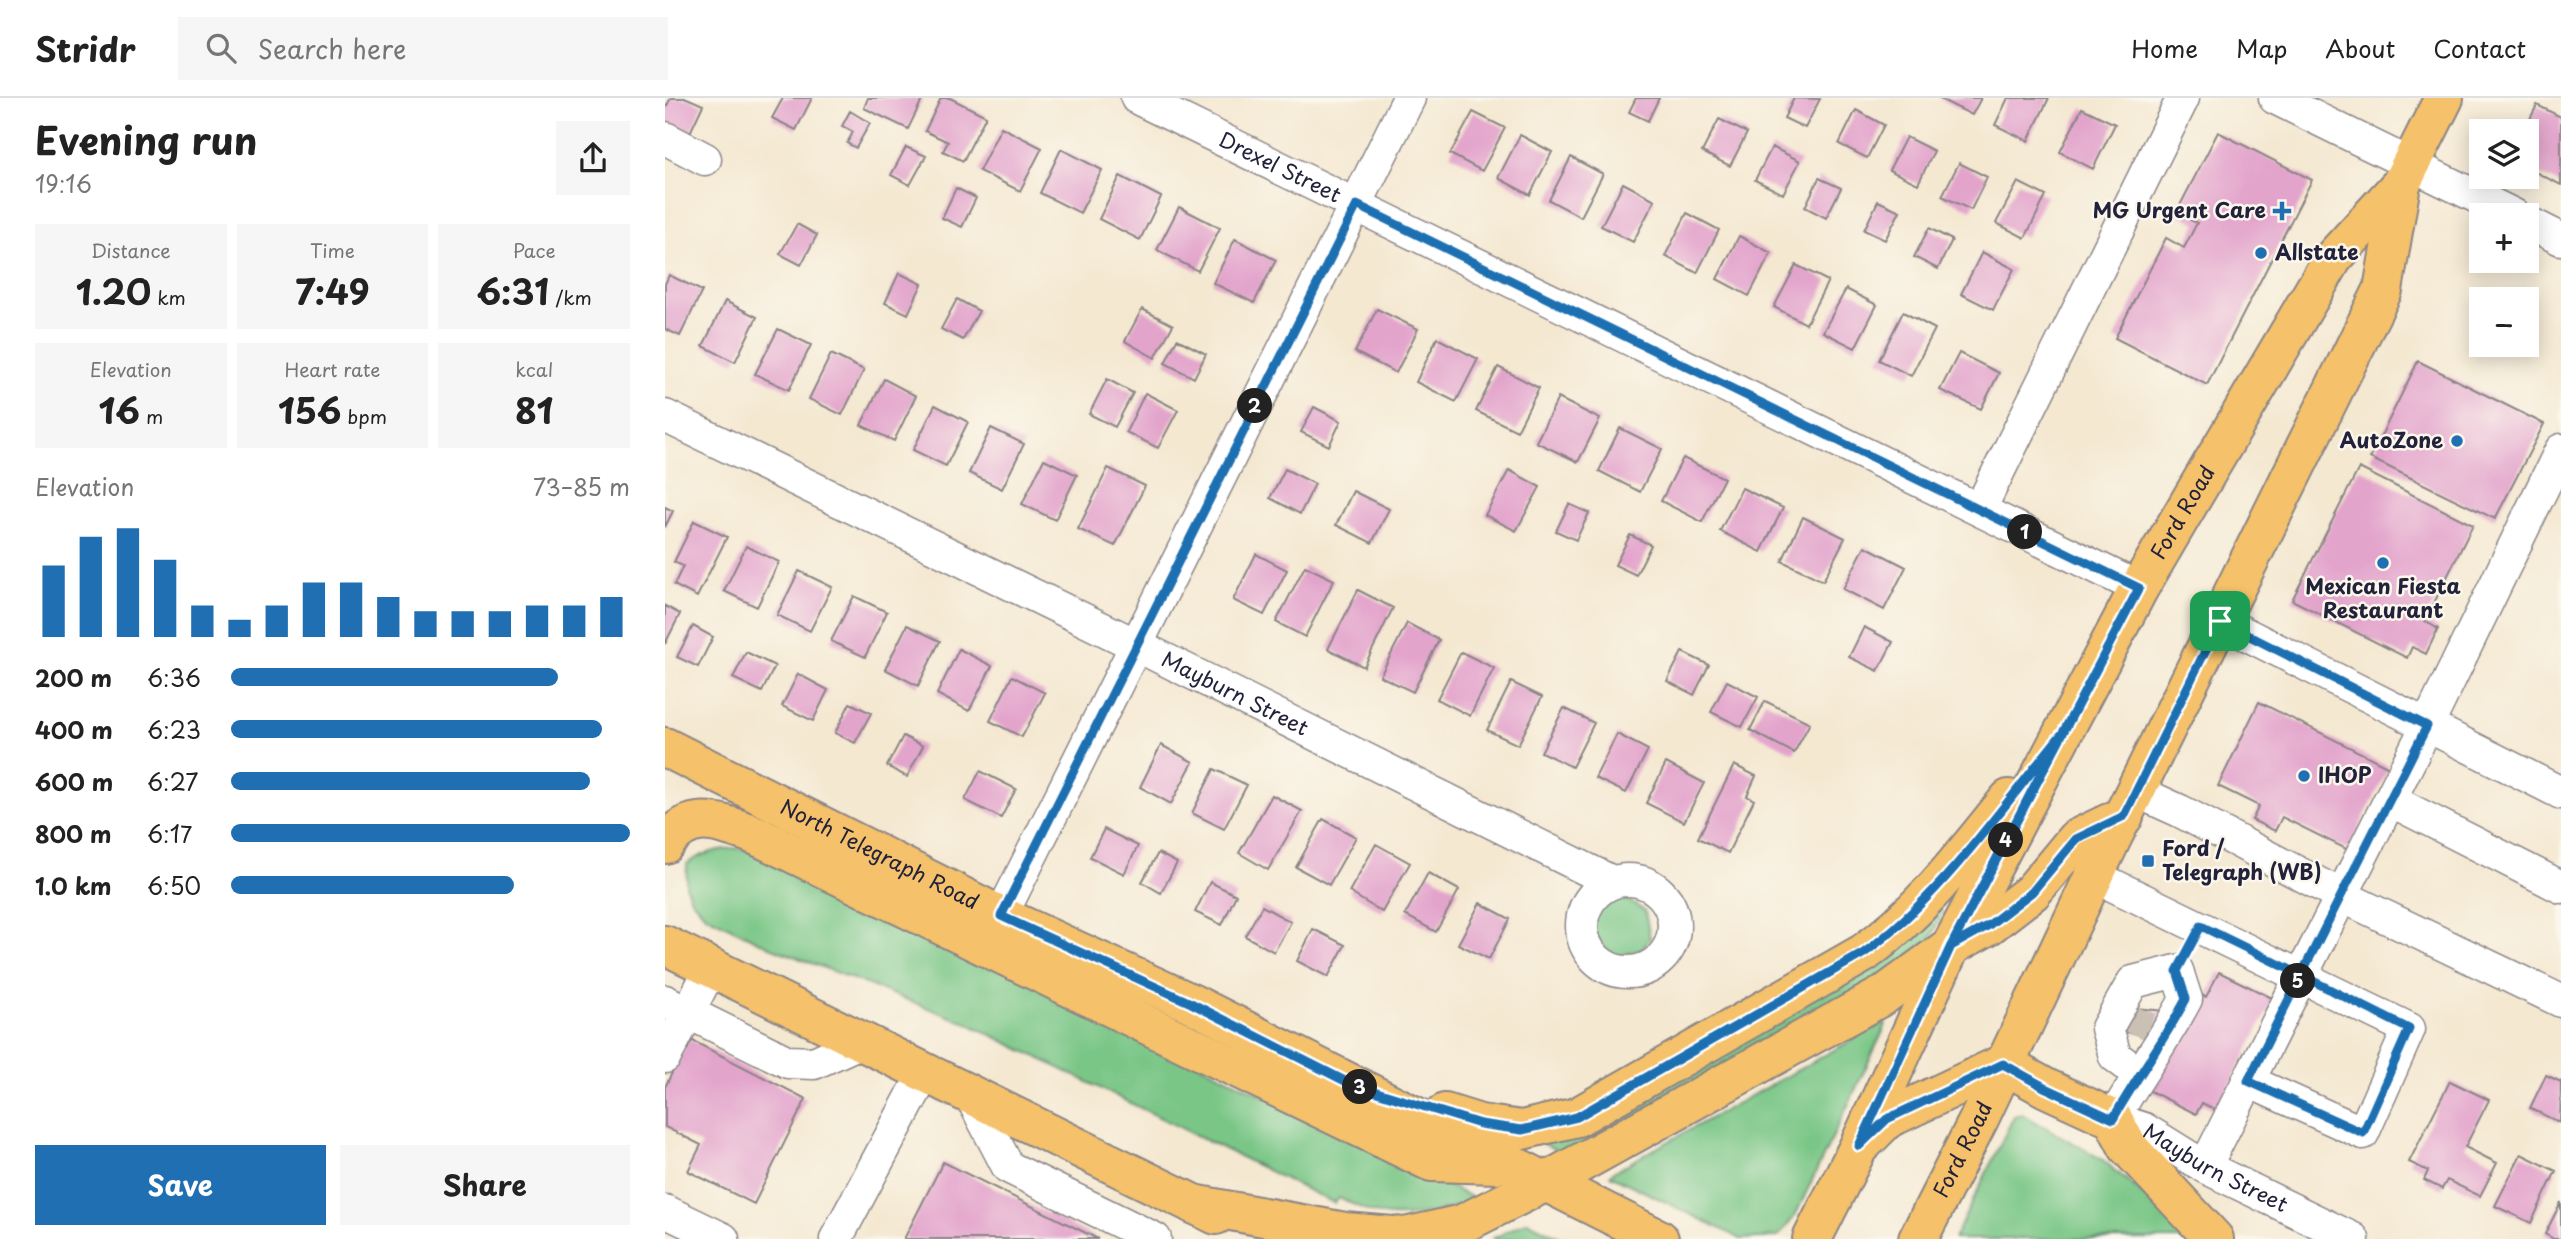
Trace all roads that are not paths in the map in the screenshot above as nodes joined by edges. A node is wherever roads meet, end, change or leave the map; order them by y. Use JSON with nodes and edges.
{"nodes":[{"id":1,"x":1137,"y":98,"type":"edge"},
{"id":2,"x":1409,"y":98,"type":"edge"},
{"id":3,"x":2183,"y":98,"type":"edge"},
{"id":4,"x":2275,"y":98,"type":"edge"},
{"id":5,"x":2444,"y":98,"type":"edge"},
{"id":6,"x":665,"y":138,"type":"edge"},
{"id":7,"x":705,"y":159,"type":"dead end"},
{"id":8,"x":2406,"y":174,"type":"junction"},
{"id":9,"x":2482,"y":203,"type":"edge"},
{"id":10,"x":1357,"y":205,"type":"junction"},
{"id":11,"x":2539,"y":228,"type":"edge"},
{"id":12,"x":2561,"y":239,"type":"edge"},
{"id":13,"x":665,"y":416,"type":"edge"},
{"id":14,"x":2561,"y":450,"type":"edge"},
{"id":15,"x":1980,"y":509,"type":"junction"},
{"id":16,"x":2139,"y":588,"type":"junction"},
{"id":17,"x":2220,"y":621,"type":"junction"},
{"id":18,"x":1136,"y":645,"type":"junction"},
{"id":19,"x":2427,"y":726,"type":"junction"},
{"id":20,"x":2061,"y":735,"type":"junction"},
{"id":21,"x":665,"y":747,"type":"edge"},
{"id":22,"x":2561,"y":793,"type":"edge"},
{"id":23,"x":2390,"y":800,"type":"junction"},
{"id":24,"x":2130,"y":804,"type":"junction"},
{"id":25,"x":665,"y":844,"type":"edge"},
{"id":26,"x":2094,"y":876,"type":"junction"},
{"id":27,"x":1612,"y":882,"type":"dead end"},
{"id":28,"x":2561,"y":887,"type":"edge"},
{"id":29,"x":2341,"y":896,"type":"junction"},
{"id":30,"x":1001,"y":916,"type":"junction"},
{"id":31,"x":2201,"y":926,"type":"junction"},
{"id":32,"x":666,"y":944,"type":"edge"},
{"id":33,"x":1951,"y":946,"type":"junction"},
{"id":34,"x":711,"y":968,"type":"junction"},
{"id":35,"x":2177,"y":971,"type":"junction"},
{"id":36,"x":2301,"y":975,"type":"junction"},
{"id":37,"x":2561,"y":1001,"type":"edge"},
{"id":38,"x":677,"y":1007,"type":"edge"},
{"id":39,"x":862,"y":1041,"type":"junction"},
{"id":40,"x":665,"y":1056,"type":"edge"},
{"id":41,"x":2003,"y":1064,"type":"junction"},
{"id":42,"x":925,"y":1072,"type":"junction"},
{"id":43,"x":2139,"y":1074,"type":"junction"},
{"id":44,"x":2248,"y":1081,"type":"junction"},
{"id":45,"x":1351,"y":1084,"type":"junction"},
{"id":46,"x":971,"y":1096,"type":"junction"},
{"id":47,"x":2113,"y":1119,"type":"junction"},
{"id":48,"x":1859,"y":1146,"type":"junction"},
{"id":49,"x":1510,"y":1164,"type":"junction"},
{"id":50,"x":2205,"y":1167,"type":"junction"},
{"id":51,"x":1546,"y":1182,"type":"junction"},
{"id":52,"x":1193,"y":1204,"type":"junction"},
{"id":53,"x":665,"y":1211,"type":"edge"},
{"id":54,"x":723,"y":1239,"type":"edge"},
{"id":55,"x":837,"y":1239,"type":"edge"},
{"id":56,"x":1155,"y":1239,"type":"edge"},
{"id":57,"x":1265,"y":1239,"type":"edge"},
{"id":58,"x":1659,"y":1239,"type":"edge"},
{"id":59,"x":1812,"y":1239,"type":"edge"},
{"id":60,"x":1918,"y":1239,"type":"edge"},
{"id":61,"x":2214,"y":1239,"type":"edge"},
{"id":62,"x":2353,"y":1239,"type":"edge"}],
"edges":[{"from":1,"to":10,"type":"street","name":"Drexel Street"},
{"from":2,"to":10,"type":"street"},
{"from":3,"to":15,"type":"street"},
{"from":4,"to":8,"type":"street"},
{"from":5,"to":8,"type":"main road","name":"Ford Road"},
{"from":6,"to":7,"type":"street"},
{"from":8,"to":9,"type":"street"},
{"from":8,"to":16,"type":"main road","name":"Ford Road"},
{"from":8,"to":17,"type":"main road","name":"Ford Road"},
{"from":10,"to":15,"type":"street","name":"Drexel Street"},
{"from":10,"to":18,"type":"street"},
{"from":11,"to":12,"type":"street"},
{"from":13,"to":18,"type":"street","name":"Mayburn Street"},
{"from":14,"to":19,"type":"street"},
{"from":15,"to":16,"type":"street","name":"Drexel Street"},
{"from":16,"to":20,"type":"main road","name":"Ford Road"},
{"from":17,"to":19,"type":"street"},
{"from":17,"to":24,"type":"main road","name":"Ford Road"},
{"from":18,"to":27,"type":"street","name":"Mayburn Street"},
{"from":18,"to":30,"type":"street"},
{"from":19,"to":22,"type":"street"},
{"from":19,"to":23,"type":"street"},
{"from":20,"to":33,"type":"main road","name":"Ford Road"},
{"from":20,"to":45,"type":"main road"},
{"from":21,"to":30,"type":"main road","name":"North Telegraph Road"},
{"from":23,"to":28,"type":"street"},
{"from":23,"to":29,"type":"street"},
{"from":24,"to":26,"type":"main road","name":"Ford Road"},
{"from":24,"to":29,"type":"street"},
{"from":24,"to":33,"type":"main road"},
{"from":25,"to":49,"type":"main road"},
{"from":26,"to":31,"type":"street"},
{"from":26,"to":41,"type":"main road","name":"Ford Road"},
{"from":29,"to":36,"type":"street"},
{"from":29,"to":37,"type":"street"},
{"from":30,"to":45,"type":"main road","name":"North Telegraph Road"},
{"from":31,"to":35,"type":"street"},
{"from":31,"to":36,"type":"street"},
{"from":32,"to":34,"type":"main road"},
{"from":33,"to":48,"type":"main road","name":"Ford Road"},
{"from":33,"to":51,"type":"main road"},
{"from":34,"to":38,"type":"street"},
{"from":34,"to":39,"type":"main road"},
{"from":35,"to":43,"type":"street"},
{"from":35,"to":43,"type":"street"},
{"from":35,"to":43,"type":"street"},
{"from":36,"to":44,"type":"street"},
{"from":36,"to":44,"type":"street"},
{"from":38,"to":39,"type":"street"},
{"from":38,"to":40,"type":"street"},
{"from":39,"to":42,"type":"main road"},
{"from":41,"to":47,"type":"main road"},
{"from":41,"to":48,"type":"main road"},
{"from":41,"to":60,"type":"main road","name":"Ford Road"},
{"from":42,"to":46,"type":"main road"},
{"from":42,"to":55,"type":"street"},
{"from":43,"to":47,"type":"street"},
{"from":44,"to":50,"type":"street"},
{"from":45,"to":49,"type":"main road","name":"North Telegraph Road"},
{"from":46,"to":52,"type":"main road"},
{"from":46,"to":56,"type":"street"},
{"from":47,"to":50,"type":"street","name":"Mayburn Street"},
{"from":47,"to":61,"type":"main road"},
{"from":48,"to":59,"type":"main road","name":"Ford Road"},
{"from":49,"to":51,"type":"main road","name":"North Telegraph Road"},
{"from":50,"to":62,"type":"street","name":"Mayburn Street"},
{"from":51,"to":52,"type":"main road"},
{"from":51,"to":58,"type":"main road","name":"North Telegraph Road"},
{"from":52,"to":57,"type":"main road"},
{"from":53,"to":54,"type":"street"}]}
